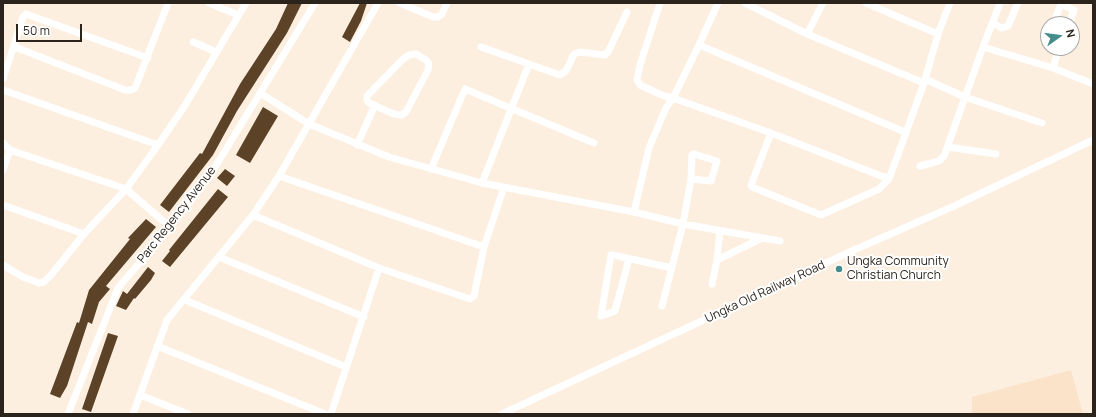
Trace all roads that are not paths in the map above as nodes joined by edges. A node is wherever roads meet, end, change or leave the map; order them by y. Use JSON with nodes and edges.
{"nodes":[{"id":1,"x":168,"y":3,"type":"edge"},
{"id":2,"x":209,"y":3,"type":"edge"},
{"id":3,"x":246,"y":3,"type":"edge"},
{"id":4,"x":315,"y":3,"type":"edge"},
{"id":5,"x":378,"y":3,"type":"edge"},
{"id":6,"x":400,"y":3,"type":"edge"},
{"id":7,"x":447,"y":3,"type":"edge"},
{"id":8,"x":660,"y":3,"type":"edge"},
{"id":9,"x":718,"y":3,"type":"edge"},
{"id":10,"x":745,"y":3,"type":"edge"},
{"id":11,"x":823,"y":3,"type":"edge"},
{"id":12,"x":866,"y":3,"type":"edge"},
{"id":13,"x":950,"y":3,"type":"edge"},
{"id":14,"x":1000,"y":3,"type":"edge"},
{"id":15,"x":1018,"y":3,"type":"edge"},
{"id":16,"x":626,"y":12,"type":"dead end"},
{"id":17,"x":238,"y":15,"type":"junction"},
{"id":18,"x":1056,"y":16,"type":"edge"},
{"id":19,"x":1072,"y":16,"type":"edge"},
{"id":20,"x":993,"y":23,"type":"junction"},
{"id":21,"x":807,"y":34,"type":"junction"},
{"id":22,"x":938,"y":34,"type":"junction"},
{"id":23,"x":193,"y":42,"type":"dead end"},
{"id":24,"x":699,"y":45,"type":"junction"},
{"id":25,"x":15,"y":47,"type":"junction"},
{"id":26,"x":481,"y":47,"type":"dead end"},
{"id":27,"x":983,"y":47,"type":"junction"},
{"id":28,"x":216,"y":52,"type":"junction"},
{"id":29,"x":1057,"y":56,"type":"edge"},
{"id":30,"x":148,"y":58,"type":"junction"},
{"id":31,"x":529,"y":64,"type":"junction"},
{"id":32,"x":1053,"y":68,"type":"junction"},
{"id":33,"x":3,"y":79,"type":"edge"},
{"id":34,"x":925,"y":81,"type":"junction"},
{"id":35,"x":1093,"y":84,"type":"edge"},
{"id":36,"x":3,"y":90,"type":"edge"},
{"id":37,"x":260,"y":93,"type":"junction"},
{"id":38,"x":965,"y":97,"type":"junction"},
{"id":39,"x":673,"y":98,"type":"junction"},
{"id":40,"x":375,"y":105,"type":"junction"},
{"id":41,"x":511,"y":108,"type":"junction"},
{"id":42,"x":1042,"y":123,"type":"dead end"},
{"id":43,"x":309,"y":124,"type":"junction"},
{"id":44,"x":905,"y":132,"type":"junction"},
{"id":45,"x":771,"y":133,"type":"junction"},
{"id":46,"x":1093,"y":140,"type":"edge"},
{"id":47,"x":3,"y":143,"type":"edge"},
{"id":48,"x":594,"y":143,"type":"dead end"},
{"id":49,"x":158,"y":145,"type":"junction"},
{"id":50,"x":357,"y":145,"type":"junction"},
{"id":51,"x":948,"y":146,"type":"junction"},
{"id":52,"x":10,"y":150,"type":"junction"},
{"id":53,"x":996,"y":154,"type":"dead end"},
{"id":54,"x":920,"y":166,"type":"dead end"},
{"id":55,"x":431,"y":169,"type":"junction"},
{"id":56,"x":3,"y":170,"type":"edge"},
{"id":57,"x":279,"y":176,"type":"junction"},
{"id":58,"x":691,"y":179,"type":"junction"},
{"id":59,"x":889,"y":179,"type":"junction"},
{"id":60,"x":482,"y":183,"type":"junction"},
{"id":61,"x":504,"y":187,"type":"junction"},
{"id":62,"x":126,"y":189,"type":"junction"},
{"id":63,"x":3,"y":205,"type":"edge"},
{"id":64,"x":634,"y":212,"type":"junction"},
{"id":65,"x":253,"y":215,"type":"junction"},
{"id":66,"x":682,"y":224,"type":"junction"},
{"id":67,"x":170,"y":227,"type":"junction"},
{"id":68,"x":720,"y":231,"type":"junction"},
{"id":69,"x":84,"y":234,"type":"junction"},
{"id":70,"x":760,"y":239,"type":"junction"},
{"id":71,"x":780,"y":241,"type":"dead end"},
{"id":72,"x":484,"y":247,"type":"junction"},
{"id":73,"x":219,"y":257,"type":"junction"},
{"id":74,"x":629,"y":259,"type":"junction"},
{"id":75,"x":716,"y":260,"type":"junction"},
{"id":76,"x":3,"y":266,"type":"edge"},
{"id":77,"x":379,"y":268,"type":"junction"},
{"id":78,"x":672,"y":268,"type":"junction"},
{"id":79,"x":712,"y":284,"type":"dead end"},
{"id":80,"x":185,"y":300,"type":"junction"},
{"id":81,"x":662,"y":306,"type":"dead end"},
{"id":82,"x":364,"y":317,"type":"junction"},
{"id":83,"x":157,"y":346,"type":"junction"},
{"id":84,"x":346,"y":367,"type":"junction"},
{"id":85,"x":140,"y":395,"type":"junction"},
{"id":86,"x":68,"y":414,"type":"edge"},
{"id":87,"x":133,"y":414,"type":"edge"},
{"id":88,"x":188,"y":414,"type":"edge"},
{"id":89,"x":325,"y":414,"type":"edge"},
{"id":90,"x":331,"y":414,"type":"edge"},
{"id":91,"x":502,"y":414,"type":"edge"}],
"edges":[{"from":1,"to":30,"type":"street"},
{"from":2,"to":17,"type":"street"},
{"from":3,"to":17,"type":"street"},
{"from":4,"to":37,"type":"street","name":"Parc Regency Avenue"},
{"from":5,"to":43,"type":"street"},
{"from":6,"to":7,"type":"street"},
{"from":8,"to":39,"type":"street"},
{"from":9,"to":24,"type":"street"},
{"from":10,"to":21,"type":"street"},
{"from":11,"to":21,"type":"street"},
{"from":12,"to":22,"type":"street"},
{"from":13,"to":22,"type":"street"},
{"from":14,"to":20,"type":"street"},
{"from":15,"to":20,"type":"street"},
{"from":16,"to":31,"type":"street"},
{"from":17,"to":28,"type":"street"},
{"from":18,"to":19,"type":"street"},
{"from":20,"to":27,"type":"street"},
{"from":21,"to":34,"type":"street"},
{"from":22,"to":34,"type":"street"},
{"from":23,"to":28,"type":"street"},
{"from":24,"to":39,"type":"street"},
{"from":24,"to":44,"type":"street"},
{"from":25,"to":30,"type":"street"},
{"from":25,"to":30,"type":"street"},
{"from":25,"to":33,"type":"street"},
{"from":26,"to":31,"type":"street"},
{"from":27,"to":32,"type":"street"},
{"from":27,"to":38,"type":"street"},
{"from":28,"to":49,"type":"street"},
{"from":29,"to":32,"type":"street"},
{"from":31,"to":41,"type":"street"},
{"from":32,"to":35,"type":"street"},
{"from":34,"to":38,"type":"street"},
{"from":34,"to":44,"type":"street"},
{"from":36,"to":49,"type":"street"},
{"from":37,"to":43,"type":"street"},
{"from":37,"to":67,"type":"street","name":"Parc Regency Avenue"},
{"from":38,"to":42,"type":"street"},
{"from":38,"to":51,"type":"street"},
{"from":39,"to":45,"type":"street"},
{"from":39,"to":64,"type":"street"},
{"from":40,"to":40,"type":"street"},
{"from":40,"to":50,"type":"street"},
{"from":41,"to":48,"type":"street"},
{"from":41,"to":55,"type":"street"},
{"from":41,"to":60,"type":"street"},
{"from":43,"to":50,"type":"street"},
{"from":43,"to":57,"type":"street"},
{"from":44,"to":59,"type":"street"},
{"from":45,"to":59,"type":"street"},
{"from":45,"to":59,"type":"street"},
{"from":46,"to":91,"type":"street","name":"Ungka Old Railway Road"},
{"from":47,"to":52,"type":"street"},
{"from":49,"to":62,"type":"street"},
{"from":50,"to":55,"type":"street"},
{"from":51,"to":53,"type":"street"},
{"from":51,"to":54,"type":"street"},
{"from":52,"to":56,"type":"street"},
{"from":52,"to":62,"type":"street"},
{"from":55,"to":60,"type":"street"},
{"from":57,"to":65,"type":"street"},
{"from":57,"to":72,"type":"street"},
{"from":58,"to":58,"type":"street"},
{"from":58,"to":66,"type":"street"},
{"from":60,"to":61,"type":"street"},
{"from":61,"to":64,"type":"street"},
{"from":61,"to":72,"type":"street"},
{"from":62,"to":67,"type":"street"},
{"from":62,"to":69,"type":"street"},
{"from":63,"to":69,"type":"street"},
{"from":64,"to":66,"type":"street"},
{"from":65,"to":73,"type":"street"},
{"from":65,"to":77,"type":"street"},
{"from":66,"to":68,"type":"street"},
{"from":66,"to":78,"type":"street"},
{"from":67,"to":86,"type":"street","name":"Parc Regency Avenue"},
{"from":68,"to":70,"type":"street"},
{"from":68,"to":75,"type":"street"},
{"from":69,"to":76,"type":"street"},
{"from":70,"to":71,"type":"street"},
{"from":70,"to":75,"type":"street"},
{"from":72,"to":77,"type":"street"},
{"from":73,"to":80,"type":"street"},
{"from":73,"to":82,"type":"street"},
{"from":74,"to":74,"type":"street"},
{"from":74,"to":78,"type":"street"},
{"from":75,"to":79,"type":"street"},
{"from":77,"to":82,"type":"street"},
{"from":78,"to":81,"type":"street"},
{"from":80,"to":83,"type":"street"},
{"from":80,"to":84,"type":"street"},
{"from":82,"to":84,"type":"street"},
{"from":83,"to":85,"type":"street"},
{"from":83,"to":89,"type":"street"},
{"from":84,"to":90,"type":"street"},
{"from":85,"to":87,"type":"street"},
{"from":85,"to":88,"type":"street"}]}
